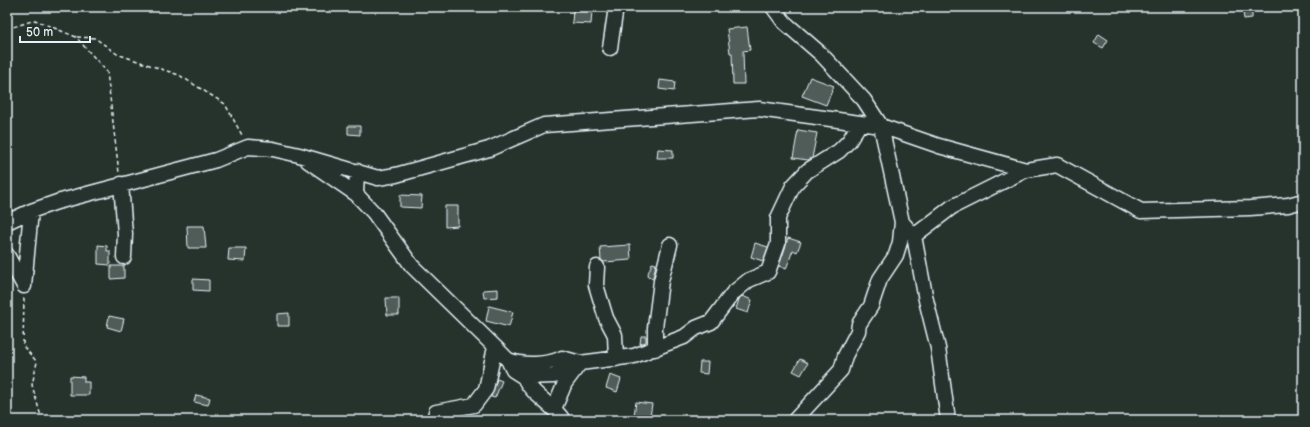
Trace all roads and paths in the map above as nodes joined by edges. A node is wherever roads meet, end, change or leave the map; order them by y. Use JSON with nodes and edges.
{"nodes":[{"id":1,"x":616,"y":7,"type":"edge"},
{"id":2,"x":773,"y":7,"type":"edge"},
{"id":3,"x":7,"y":29,"type":"edge"},
{"id":4,"x":76,"y":37,"type":"junction"},
{"id":5,"x":610,"y":48,"type":"dead end"},
{"id":6,"x":860,"y":123,"type":"junction"},
{"id":7,"x":882,"y":126,"type":"junction"},
{"id":8,"x":248,"y":147,"type":"junction"},
{"id":9,"x":299,"y":155,"type":"junction"},
{"id":10,"x":1026,"y":170,"type":"junction"},
{"id":11,"x":357,"y":171,"type":"junction"},
{"id":12,"x":121,"y":184,"type":"junction"},
{"id":13,"x":356,"y":194,"type":"junction"},
{"id":14,"x":1303,"y":201,"type":"edge"},
{"id":15,"x":31,"y":211,"type":"junction"},
{"id":16,"x":7,"y":222,"type":"edge"},
{"id":17,"x":902,"y":222,"type":"junction"},
{"id":18,"x":914,"y":236,"type":"junction"},
{"id":19,"x":670,"y":246,"type":"dead end"},
{"id":20,"x":7,"y":255,"type":"edge"},
{"id":21,"x":124,"y":257,"type":"dead end"},
{"id":22,"x":598,"y":267,"type":"dead end"},
{"id":23,"x":24,"y":286,"type":"junction"},
{"id":24,"x":495,"y":348,"type":"junction"},
{"id":25,"x":655,"y":349,"type":"junction"},
{"id":26,"x":616,"y":359,"type":"junction"},
{"id":27,"x":508,"y":360,"type":"junction"},
{"id":28,"x":580,"y":363,"type":"junction"},
{"id":29,"x":524,"y":377,"type":"junction"},
{"id":30,"x":554,"y":409,"type":"junction"},
{"id":31,"x":42,"y":420,"type":"edge"},
{"id":32,"x":434,"y":420,"type":"edge"},
{"id":33,"x":563,"y":420,"type":"edge"},
{"id":34,"x":795,"y":420,"type":"edge"},
{"id":35,"x":948,"y":420,"type":"edge"}],
"edges":[{"from":1,"to":5,"type":"street"},
{"from":2,"to":7,"type":"street"},
{"from":3,"to":4,"type":"path"},
{"from":4,"to":8,"type":"path"},
{"from":4,"to":12,"type":"path"},
{"from":6,"to":7,"type":"street"},
{"from":6,"to":11,"type":"street"},
{"from":6,"to":25,"type":"street"},
{"from":7,"to":10,"type":"street"},
{"from":7,"to":17,"type":"street"},
{"from":8,"to":9,"type":"street"},
{"from":8,"to":12,"type":"street"},
{"from":9,"to":11,"type":"street"},
{"from":9,"to":13,"type":"street"},
{"from":10,"to":14,"type":"street"},
{"from":10,"to":18,"type":"street"},
{"from":11,"to":13,"type":"street"},
{"from":12,"to":15,"type":"street"},
{"from":12,"to":21,"type":"street"},
{"from":13,"to":24,"type":"street"},
{"from":15,"to":16,"type":"street"},
{"from":15,"to":23,"type":"street"},
{"from":17,"to":18,"type":"street"},
{"from":17,"to":34,"type":"street"},
{"from":18,"to":35,"type":"street"},
{"from":19,"to":25,"type":"street"},
{"from":20,"to":23,"type":"street"},
{"from":22,"to":26,"type":"street"},
{"from":23,"to":31,"type":"path"},
{"from":24,"to":27,"type":"street"},
{"from":24,"to":32,"type":"street"},
{"from":25,"to":26,"type":"street"},
{"from":26,"to":28,"type":"street"},
{"from":27,"to":28,"type":"street"},
{"from":27,"to":29,"type":"street"},
{"from":28,"to":29,"type":"street"},
{"from":28,"to":30,"type":"street"},
{"from":29,"to":30,"type":"street"},
{"from":30,"to":33,"type":"street"}]}
